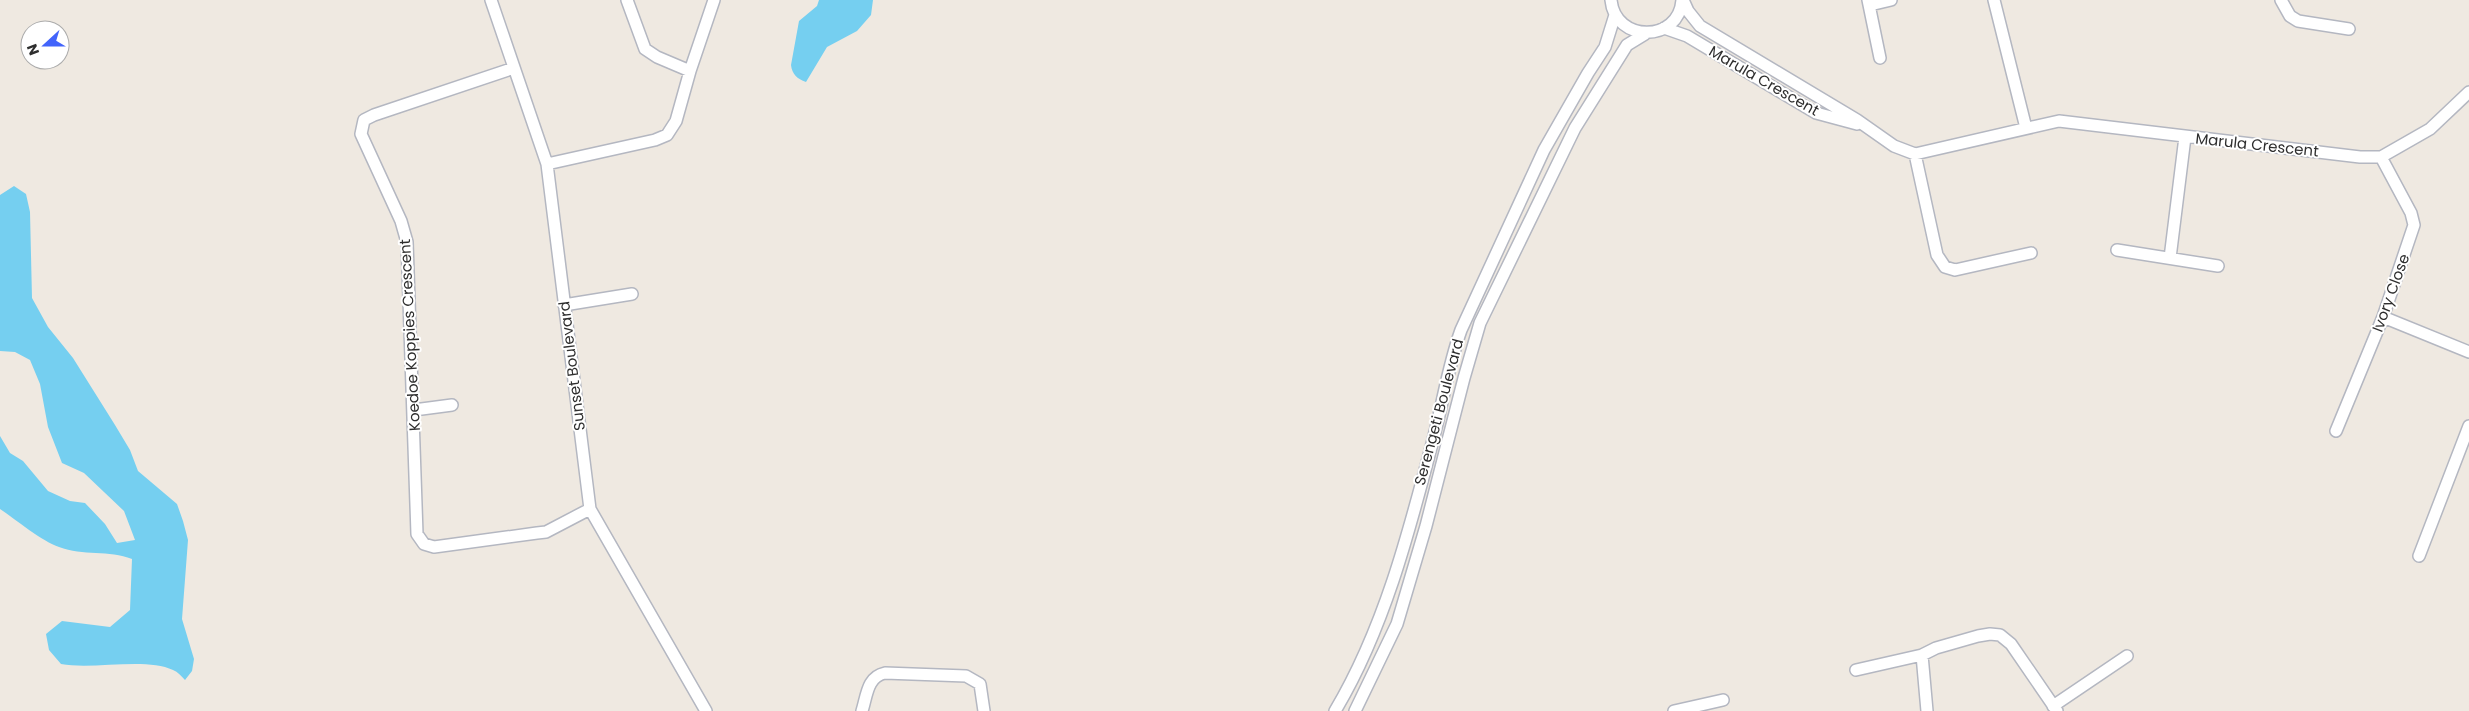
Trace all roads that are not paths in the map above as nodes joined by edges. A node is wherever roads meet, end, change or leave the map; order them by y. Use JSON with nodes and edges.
{"nodes":[{"id":1,"x":491,"y":0,"type":"edge"},
{"id":2,"x":627,"y":0,"type":"edge"},
{"id":3,"x":714,"y":0,"type":"edge"},
{"id":4,"x":1611,"y":0,"type":"edge"},
{"id":5,"x":1682,"y":0,"type":"edge"},
{"id":6,"x":1891,"y":0,"type":"edge"},
{"id":7,"x":1994,"y":0,"type":"edge"},
{"id":8,"x":2282,"y":0,"type":"edge"},
{"id":9,"x":1869,"y":2,"type":"edge"},
{"id":10,"x":1615,"y":15,"type":"junction"},
{"id":11,"x":1664,"y":28,"type":"junction"},
{"id":12,"x":2349,"y":29,"type":"dead end"},
{"id":13,"x":1645,"y":34,"type":"junction"},
{"id":14,"x":1880,"y":58,"type":"dead end"},
{"id":15,"x":514,"y":68,"type":"junction"},
{"id":16,"x":690,"y":71,"type":"junction"},
{"id":17,"x":1779,"y":74,"type":"junction"},
{"id":18,"x":1771,"y":87,"type":"junction"},
{"id":19,"x":1812,"y":93,"type":"junction"},
{"id":20,"x":2469,"y":93,"type":"edge"},
{"id":21,"x":1803,"y":106,"type":"junction"},
{"id":22,"x":1866,"y":126,"type":"junction"},
{"id":23,"x":2026,"y":128,"type":"junction"},
{"id":24,"x":2185,"y":137,"type":"junction"},
{"id":25,"x":1915,"y":154,"type":"junction"},
{"id":26,"x":2381,"y":157,"type":"junction"},
{"id":27,"x":547,"y":164,"type":"junction"},
{"id":28,"x":2117,"y":250,"type":"dead end"},
{"id":29,"x":2031,"y":253,"type":"dead end"},
{"id":30,"x":2170,"y":258,"type":"junction"},
{"id":31,"x":2218,"y":266,"type":"dead end"},
{"id":32,"x":632,"y":294,"type":"dead end"},
{"id":33,"x":564,"y":305,"type":"junction"},
{"id":34,"x":2382,"y":317,"type":"junction"},
{"id":35,"x":2469,"y":352,"type":"edge"},
{"id":36,"x":452,"y":405,"type":"dead end"},
{"id":37,"x":414,"y":410,"type":"junction"},
{"id":38,"x":2469,"y":426,"type":"edge"},
{"id":39,"x":2336,"y":431,"type":"dead end"},
{"id":40,"x":590,"y":509,"type":"junction"},
{"id":41,"x":2420,"y":556,"type":"dead end"},
{"id":42,"x":1922,"y":655,"type":"junction"},
{"id":43,"x":2127,"y":656,"type":"dead end"},
{"id":44,"x":1856,"y":670,"type":"dead end"},
{"id":45,"x":1723,"y":700,"type":"dead end"},
{"id":46,"x":2055,"y":708,"type":"edge"},
{"id":47,"x":706,"y":711,"type":"edge"},
{"id":48,"x":862,"y":711,"type":"edge"},
{"id":49,"x":984,"y":711,"type":"edge"},
{"id":50,"x":1335,"y":711,"type":"edge"},
{"id":51,"x":1355,"y":711,"type":"edge"},
{"id":52,"x":1674,"y":711,"type":"edge"},
{"id":53,"x":1927,"y":711,"type":"edge"}],
"edges":[{"from":1,"to":15,"type":"street","name":"Sunset Boulevard"},
{"from":2,"to":16,"type":"street"},
{"from":3,"to":16,"type":"street"},
{"from":4,"to":10,"type":"street"},
{"from":5,"to":11,"type":"street"},
{"from":5,"to":17,"type":"street","name":"Marula Crescent"},
{"from":6,"to":9,"type":"street"},
{"from":7,"to":23,"type":"street"},
{"from":8,"to":12,"type":"street"},
{"from":9,"to":14,"type":"street"},
{"from":10,"to":13,"type":"street"},
{"from":10,"to":50,"type":"street","name":"Serengeti Boulevard"},
{"from":11,"to":13,"type":"street","name":"Serengeti Boulevard"},
{"from":11,"to":18,"type":"street","name":"Marula Crescent"},
{"from":13,"to":51,"type":"street","name":"Serengeti Boulevard"},
{"from":15,"to":27,"type":"street","name":"Sunset Boulevard"},
{"from":15,"to":37,"type":"street","name":"Koedoe Koppies Crescent"},
{"from":16,"to":27,"type":"street"},
{"from":17,"to":18,"type":"street"},
{"from":17,"to":19,"type":"street","name":"Marula Crescent"},
{"from":18,"to":21,"type":"street","name":"Marula Crescent"},
{"from":19,"to":21,"type":"street"},
{"from":19,"to":22,"type":"street","name":"Marula Crescent"},
{"from":20,"to":26,"type":"street"},
{"from":21,"to":22,"type":"street","name":"Marula Crescent"},
{"from":22,"to":25,"type":"street","name":"Marula Crescent"},
{"from":23,"to":24,"type":"street","name":"Marula Crescent"},
{"from":23,"to":25,"type":"street","name":"Marula Crescent"},
{"from":24,"to":26,"type":"street","name":"Marula Crescent"},
{"from":24,"to":30,"type":"street"},
{"from":25,"to":29,"type":"street"},
{"from":26,"to":34,"type":"street","name":"Ivory Close"},
{"from":27,"to":33,"type":"street","name":"Sunset Boulevard"},
{"from":28,"to":30,"type":"street"},
{"from":30,"to":31,"type":"street"},
{"from":32,"to":33,"type":"street"},
{"from":33,"to":40,"type":"street","name":"Sunset Boulevard"},
{"from":34,"to":35,"type":"street"},
{"from":34,"to":39,"type":"street","name":"Ivory Close"},
{"from":36,"to":37,"type":"street"},
{"from":37,"to":40,"type":"street","name":"Koedoe Koppies Crescent"},
{"from":38,"to":41,"type":"street"},
{"from":40,"to":47,"type":"street","name":"Sunset Boulevard"},
{"from":42,"to":44,"type":"street"},
{"from":42,"to":46,"type":"street"},
{"from":42,"to":53,"type":"street"},
{"from":43,"to":46,"type":"street"},
{"from":45,"to":52,"type":"street"},
{"from":48,"to":49,"type":"street"}]}
